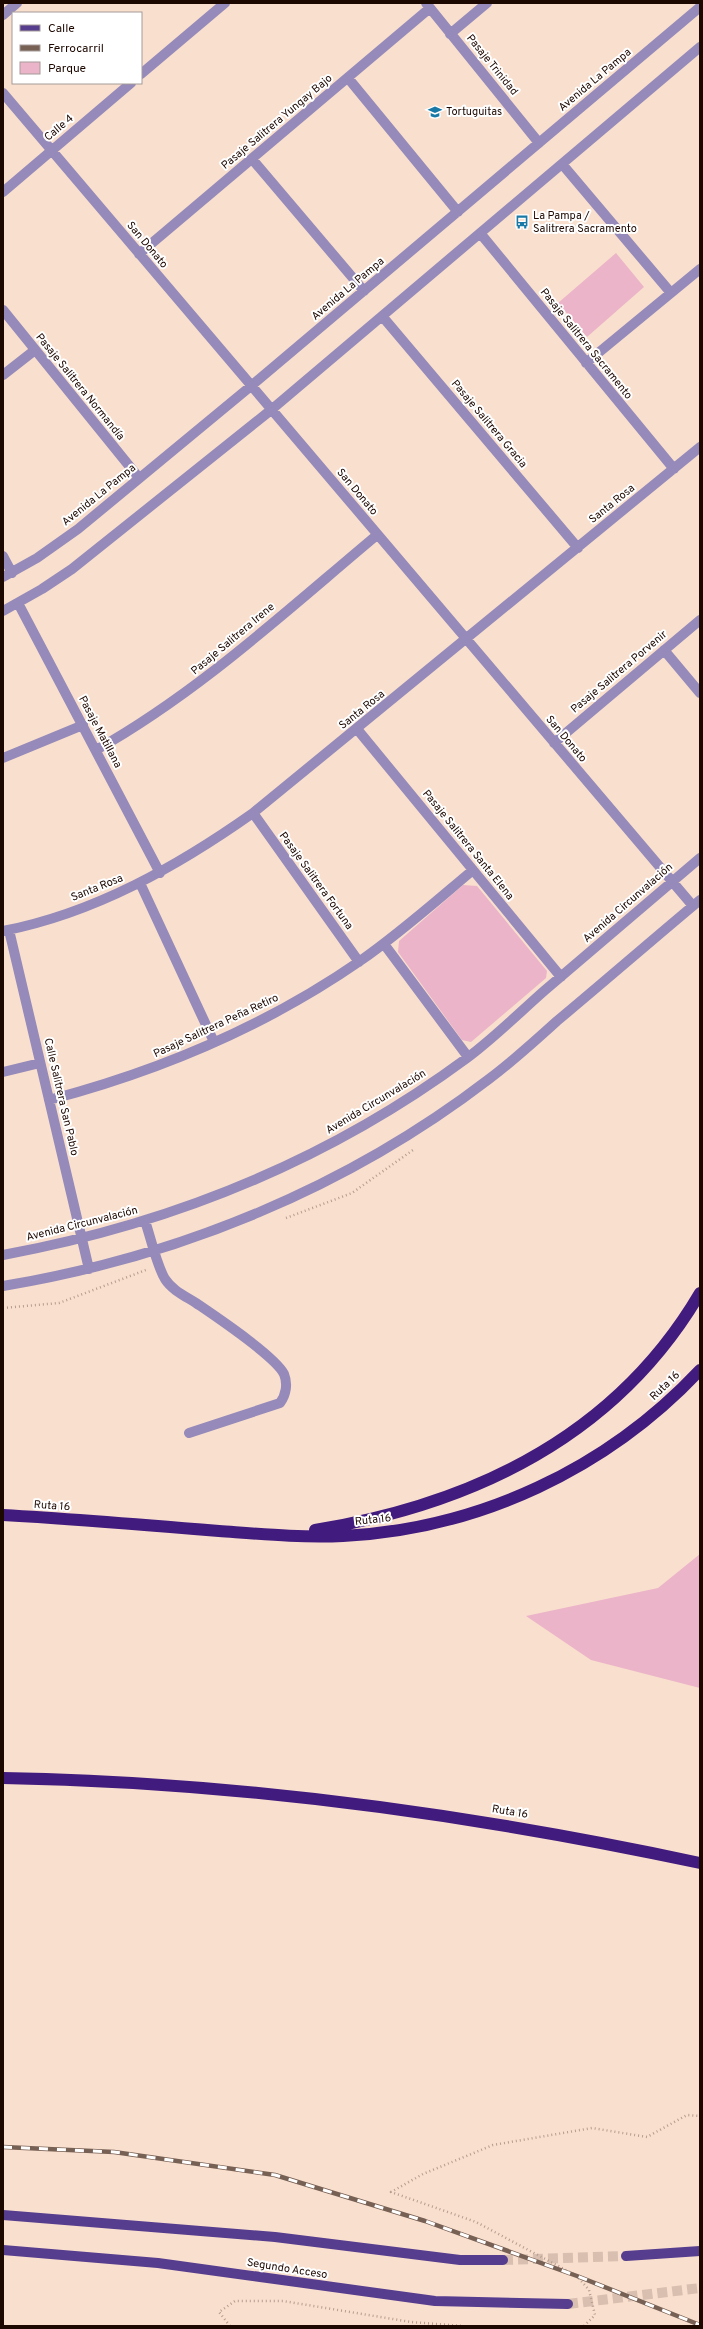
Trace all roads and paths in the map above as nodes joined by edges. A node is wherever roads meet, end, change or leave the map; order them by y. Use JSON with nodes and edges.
{"nodes":[{"id":1,"x":17,"y":3,"type":"edge"},
{"id":2,"x":225,"y":3,"type":"edge"},
{"id":3,"x":487,"y":3,"type":"edge"},
{"id":4,"x":428,"y":6,"type":"edge"},
{"id":5,"x":700,"y":7,"type":"edge"},
{"id":6,"x":3,"y":15,"type":"edge"},
{"id":7,"x":450,"y":34,"type":"junction"},
{"id":8,"x":700,"y":47,"type":"edge"},
{"id":9,"x":142,"y":73,"type":"edge"},
{"id":10,"x":348,"y":78,"type":"junction"},
{"id":11,"x":130,"y":84,"type":"edge"},
{"id":12,"x":3,"y":93,"type":"edge"},
{"id":13,"x":540,"y":143,"type":"junction"},
{"id":14,"x":52,"y":150,"type":"junction"},
{"id":15,"x":252,"y":159,"type":"junction"},
{"id":16,"x":562,"y":164,"type":"junction"},
{"id":17,"x":3,"y":192,"type":"edge"},
{"id":18,"x":458,"y":212,"type":"junction"},
{"id":19,"x":480,"y":233,"type":"junction"},
{"id":20,"x":139,"y":254,"type":"junction"},
{"id":21,"x":700,"y":270,"type":"edge"},
{"id":22,"x":364,"y":291,"type":"junction"},
{"id":23,"x":671,"y":293,"type":"junction"},
{"id":24,"x":3,"y":310,"type":"edge"},
{"id":25,"x":382,"y":316,"type":"junction"},
{"id":26,"x":35,"y":350,"type":"junction"},
{"id":27,"x":586,"y":363,"type":"junction"},
{"id":28,"x":3,"y":374,"type":"edge"},
{"id":29,"x":251,"y":386,"type":"junction"},
{"id":30,"x":271,"y":410,"type":"junction"},
{"id":31,"x":700,"y":447,"type":"edge"},
{"id":32,"x":674,"y":469,"type":"junction"},
{"id":33,"x":139,"y":478,"type":"junction"},
{"id":34,"x":377,"y":535,"type":"junction"},
{"id":35,"x":578,"y":548,"type":"junction"},
{"id":36,"x":3,"y":556,"type":"edge"},
{"id":37,"x":7,"y":575,"type":"edge"},
{"id":38,"x":18,"y":603,"type":"junction"},
{"id":39,"x":3,"y":611,"type":"edge"},
{"id":40,"x":700,"y":620,"type":"edge"},
{"id":41,"x":467,"y":640,"type":"junction"},
{"id":42,"x":664,"y":650,"type":"junction"},
{"id":43,"x":700,"y":693,"type":"edge"},
{"id":44,"x":82,"y":725,"type":"junction"},
{"id":45,"x":358,"y":729,"type":"junction"},
{"id":46,"x":554,"y":743,"type":"junction"},
{"id":47,"x":96,"y":750,"type":"junction"},
{"id":48,"x":3,"y":758,"type":"edge"},
{"id":49,"x":253,"y":813,"type":"junction"},
{"id":50,"x":700,"y":858,"type":"edge"},
{"id":51,"x":473,"y":870,"type":"junction"},
{"id":52,"x":160,"y":873,"type":"junction"},
{"id":53,"x":672,"y":882,"type":"junction"},
{"id":54,"x":140,"y":883,"type":"junction"},
{"id":55,"x":696,"y":903,"type":"edge"},
{"id":56,"x":6,"y":931,"type":"edge"},
{"id":57,"x":384,"y":944,"type":"junction"},
{"id":58,"x":359,"y":962,"type":"junction"},
{"id":59,"x":561,"y":977,"type":"junction"},
{"id":60,"x":214,"y":1042,"type":"junction"},
{"id":61,"x":468,"y":1057,"type":"junction"},
{"id":62,"x":40,"y":1063,"type":"junction"},
{"id":63,"x":3,"y":1072,"type":"edge"},
{"id":64,"x":49,"y":1100,"type":"junction"},
{"id":65,"x":145,"y":1221,"type":"junction"},
{"id":66,"x":82,"y":1239,"type":"junction"},
{"id":67,"x":155,"y":1251,"type":"junction"},
{"id":68,"x":3,"y":1255,"type":"edge"},
{"id":69,"x":89,"y":1269,"type":"junction"},
{"id":70,"x":3,"y":1286,"type":"edge"},
{"id":71,"x":700,"y":1293,"type":"edge"},
{"id":72,"x":700,"y":1370,"type":"edge"},
{"id":73,"x":189,"y":1433,"type":"dead end"},
{"id":74,"x":3,"y":1516,"type":"edge"},
{"id":75,"x":274,"y":1534,"type":"junction"},
{"id":76,"x":3,"y":1778,"type":"edge"},
{"id":77,"x":700,"y":1863,"type":"edge"},
{"id":78,"x":700,"y":2116,"type":"edge"},
{"id":79,"x":3,"y":2215,"type":"edge"},
{"id":80,"x":3,"y":2250,"type":"edge"},
{"id":81,"x":700,"y":2251,"type":"edge"},
{"id":82,"x":626,"y":2256,"type":"tunnel mouth"},
{"id":83,"x":503,"y":2260,"type":"tunnel mouth"},
{"id":84,"x":568,"y":2304,"type":"tunnel mouth"},
{"id":85,"x":230,"y":2326,"type":"edge"},
{"id":86,"x":463,"y":2326,"type":"edge"},
{"id":87,"x":584,"y":2326,"type":"edge"}],
"edges":[{"from":1,"to":6,"type":"street"},
{"from":2,"to":9,"type":"street"},
{"from":3,"to":7,"type":"street"},
{"from":4,"to":7,"type":"street","name":"Pasaje Trinidad"},
{"from":4,"to":10,"type":"street","name":"Pasaje Salitrera Yungay Bajo"},
{"from":5,"to":13,"type":"street","name":"Avenida La Pampa"},
{"from":7,"to":13,"type":"street","name":"Pasaje Trinidad"},
{"from":8,"to":16,"type":"street"},
{"from":10,"to":15,"type":"street","name":"Pasaje Salitrera Yungay Bajo"},
{"from":10,"to":18,"type":"street"},
{"from":11,"to":14,"type":"street","name":"Calle 4"},
{"from":12,"to":14,"type":"street","name":"San Donato"},
{"from":13,"to":18,"type":"street","name":"Avenida La Pampa"},
{"from":14,"to":17,"type":"street","name":"Calle 4"},
{"from":14,"to":20,"type":"street","name":"San Donato"},
{"from":15,"to":20,"type":"street","name":"Pasaje Salitrera Yungay Bajo"},
{"from":15,"to":22,"type":"street"},
{"from":16,"to":19,"type":"street"},
{"from":16,"to":23,"type":"street"},
{"from":18,"to":22,"type":"street","name":"Avenida La Pampa"},
{"from":19,"to":25,"type":"street"},
{"from":19,"to":27,"type":"street","name":"Pasaje Salitrera Sacramento"},
{"from":20,"to":29,"type":"street","name":"San Donato"},
{"from":21,"to":23,"type":"street"},
{"from":22,"to":29,"type":"street","name":"Avenida La Pampa"},
{"from":23,"to":27,"type":"street"},
{"from":24,"to":26,"type":"street","name":"Pasaje Salitrera Normandía"},
{"from":25,"to":30,"type":"street"},
{"from":25,"to":35,"type":"street","name":"Pasaje Salitrera Gracia"},
{"from":26,"to":28,"type":"street"},
{"from":26,"to":33,"type":"street","name":"Pasaje Salitrera Normandía"},
{"from":27,"to":32,"type":"street","name":"Pasaje Salitrera Sacramento"},
{"from":29,"to":30,"type":"street","name":"San Donato"},
{"from":29,"to":33,"type":"street","name":"Avenida La Pampa"},
{"from":30,"to":34,"type":"street","name":"San Donato"},
{"from":30,"to":38,"type":"street"},
{"from":31,"to":32,"type":"street","name":"Santa Rosa"},
{"from":32,"to":35,"type":"street","name":"Santa Rosa"},
{"from":33,"to":37,"type":"street","name":"Avenida La Pampa"},
{"from":34,"to":41,"type":"street","name":"San Donato"},
{"from":34,"to":47,"type":"street","name":"Pasaje Salitrera Irene"},
{"from":35,"to":41,"type":"street","name":"Santa Rosa"},
{"from":36,"to":37,"type":"street"},
{"from":38,"to":39,"type":"street"},
{"from":38,"to":44,"type":"street","name":"Pasaje Matillana"},
{"from":40,"to":42,"type":"street","name":"Pasaje Salitrera Porvenir"},
{"from":41,"to":45,"type":"street","name":"Santa Rosa"},
{"from":41,"to":46,"type":"street","name":"San Donato"},
{"from":42,"to":43,"type":"street"},
{"from":42,"to":46,"type":"street","name":"Pasaje Salitrera Porvenir"},
{"from":44,"to":47,"type":"street","name":"Pasaje Matillana"},
{"from":44,"to":48,"type":"street"},
{"from":45,"to":49,"type":"street","name":"Santa Rosa"},
{"from":45,"to":51,"type":"street","name":"Pasaje Salitrera Santa Elena"},
{"from":46,"to":53,"type":"street","name":"San Donato"},
{"from":47,"to":52,"type":"street","name":"Pasaje Matillana"},
{"from":49,"to":52,"type":"street","name":"Santa Rosa"},
{"from":49,"to":58,"type":"street","name":"Pasaje Salitrera Fortuna"},
{"from":50,"to":53,"type":"street","name":"Avenida Circunvalación"},
{"from":51,"to":57,"type":"street","name":"Pasaje Salitrera Peña Retiro"},
{"from":51,"to":59,"type":"street","name":"Pasaje Salitrera Santa Elena"},
{"from":52,"to":54,"type":"street","name":"Santa Rosa"},
{"from":53,"to":55,"type":"street","name":"San Donato"},
{"from":53,"to":59,"type":"street","name":"Avenida Circunvalación"},
{"from":54,"to":56,"type":"street","name":"Santa Rosa"},
{"from":54,"to":60,"type":"street"},
{"from":55,"to":67,"type":"street"},
{"from":56,"to":62,"type":"street","name":"Calle Salitrera San Pablo"},
{"from":57,"to":58,"type":"street","name":"Pasaje Salitrera Peña Retiro"},
{"from":57,"to":61,"type":"street"},
{"from":58,"to":60,"type":"street","name":"Pasaje Salitrera Peña Retiro"},
{"from":59,"to":61,"type":"street","name":"Avenida Circunvalación"},
{"from":60,"to":64,"type":"street","name":"Pasaje Salitrera Peña Retiro"},
{"from":61,"to":65,"type":"street","name":"Avenida Circunvalación"},
{"from":62,"to":63,"type":"street"},
{"from":62,"to":64,"type":"street","name":"Calle Salitrera San Pablo"},
{"from":64,"to":66,"type":"street","name":"Calle Salitrera San Pablo"},
{"from":65,"to":66,"type":"street","name":"Avenida Circunvalación"},
{"from":65,"to":67,"type":"street"},
{"from":66,"to":68,"type":"street","name":"Avenida Circunvalación"},
{"from":66,"to":69,"type":"street","name":"Calle Salitrera San Pablo"},
{"from":67,"to":69,"type":"street"},
{"from":67,"to":73,"type":"street"},
{"from":69,"to":70,"type":"street"},
{"from":71,"to":75,"type":"highway"},
{"from":72,"to":75,"type":"highway","name":"Ruta 16"},
{"from":74,"to":75,"type":"highway","name":"Ruta 16"},
{"from":76,"to":77,"type":"highway","name":"Ruta 16"},
{"from":78,"to":87,"type":"path"},
{"from":79,"to":83,"type":"main road"},
{"from":80,"to":84,"type":"main road","name":"Segundo Acceso"},
{"from":81,"to":82,"type":"main road"},
{"from":85,"to":86,"type":"path"}]}
